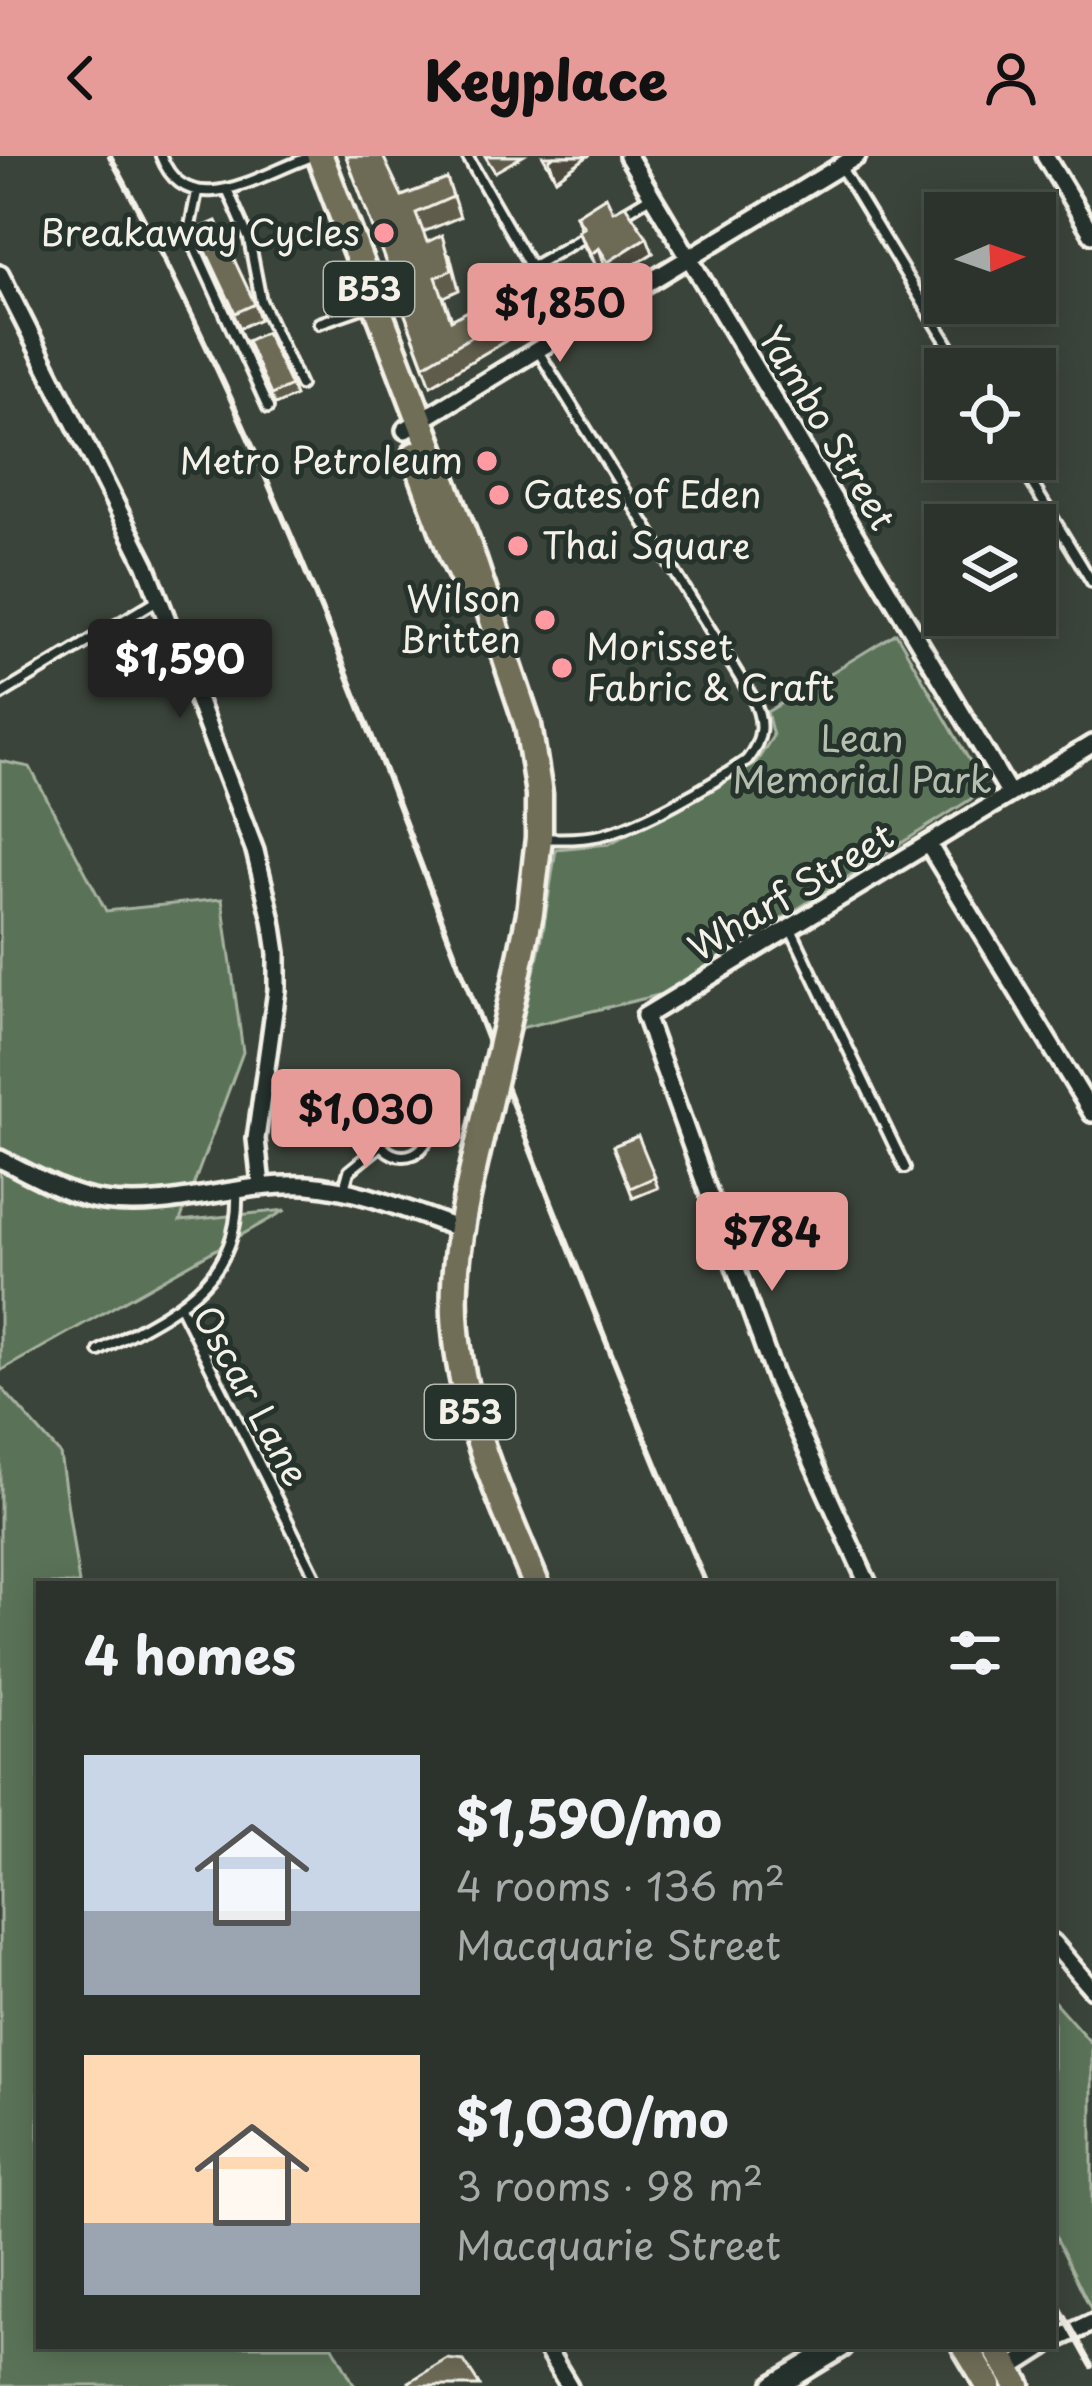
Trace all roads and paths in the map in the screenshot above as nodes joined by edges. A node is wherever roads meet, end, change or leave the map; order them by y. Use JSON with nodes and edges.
{"nodes":[{"id":1,"x":161,"y":156,"type":"edge"},
{"id":2,"x":467,"y":156,"type":"edge"},
{"id":3,"x":628,"y":156,"type":"edge"},
{"id":4,"x":857,"y":156,"type":"edge"},
{"id":5,"x":1046,"y":156,"type":"edge"},
{"id":6,"x":311,"y":157,"type":"edge"},
{"id":7,"x":840,"y":166,"type":"junction"},
{"id":8,"x":227,"y":189,"type":"junction"},
{"id":9,"x":197,"y":192,"type":"junction"},
{"id":10,"x":652,"y":196,"type":"junction"},
{"id":11,"x":618,"y":217,"type":"edge"},
{"id":12,"x":600,"y":228,"type":"edge"},
{"id":13,"x":1092,"y":234,"type":"edge"},
{"id":14,"x":689,"y":258,"type":"junction"},
{"id":15,"x":533,"y":266,"type":"junction"},
{"id":16,"x":0,"y":274,"type":"edge"},
{"id":17,"x":362,"y":308,"type":"junction"},
{"id":18,"x":319,"y":323,"type":"dead end"},
{"id":19,"x":568,"y":331,"type":"junction"},
{"id":20,"x":950,"y":348,"type":"edge"},
{"id":21,"x":538,"y":350,"type":"junction"},
{"id":22,"x":300,"y":385,"type":"dead end"},
{"id":23,"x":268,"y":407,"type":"edge"},
{"id":24,"x":412,"y":425,"type":"junction"},
{"id":25,"x":1030,"y":480,"type":"edge"},
{"id":26,"x":1092,"y":582,"type":"edge"},
{"id":27,"x":160,"y":598,"type":"junction"},
{"id":28,"x":0,"y":695,"type":"edge"},
{"id":29,"x":1092,"y":744,"type":"edge"},
{"id":30,"x":1010,"y":794,"type":"junction"},
{"id":31,"x":538,"y":838,"type":"junction"},
{"id":32,"x":928,"y":844,"type":"junction"},
{"id":33,"x":790,"y":928,"type":"junction"},
{"id":34,"x":1092,"y":1114,"type":"edge"},
{"id":35,"x":381,"y":1144,"type":"junction"},
{"id":36,"x":0,"y":1159,"type":"edge"},
{"id":37,"x":905,"y":1168,"type":"dead end"},
{"id":38,"x":261,"y":1185,"type":"junction"},
{"id":39,"x":237,"y":1190,"type":"junction"},
{"id":40,"x":344,"y":1191,"type":"junction"},
{"id":41,"x":460,"y":1229,"type":"junction"},
{"id":42,"x":180,"y":1306,"type":"junction"},
{"id":43,"x":99,"y":1351,"type":"dead end"},
{"id":44,"x":318,"y":1581,"type":"edge"},
{"id":45,"x":535,"y":1581,"type":"edge"},
{"id":46,"x":867,"y":1581,"type":"edge"},
{"id":47,"x":1056,"y":1947,"type":"edge"},
{"id":48,"x":1092,"y":1989,"type":"edge"},
{"id":49,"x":1092,"y":2324,"type":"edge"},
{"id":50,"x":1056,"y":2340,"type":"edge"},
{"id":51,"x":547,"y":2349,"type":"edge"},
{"id":52,"x":836,"y":2349,"type":"edge"},
{"id":53,"x":967,"y":2349,"type":"edge"},
{"id":54,"x":997,"y":2349,"type":"edge"},
{"id":55,"x":1042,"y":2349,"type":"edge"},
{"id":56,"x":1014,"y":2377,"type":"edge"},
{"id":57,"x":569,"y":2386,"type":"edge"},
{"id":58,"x":775,"y":2386,"type":"edge"},
{"id":59,"x":989,"y":2386,"type":"edge"}],
"edges":[{"from":1,"to":9,"type":"lane"},
{"from":2,"to":15,"type":"lane"},
{"from":3,"to":10,"type":"street","name":"Yambo Street"},
{"from":4,"to":7,"type":"street"},
{"from":5,"to":13,"type":"street"},
{"from":6,"to":8,"type":"lane"},
{"from":6,"to":17,"type":"main road","number":"B53"},
{"from":6,"to":24,"type":"main road","number":"B53"},
{"from":7,"to":14,"type":"street"},
{"from":7,"to":20,"type":"lane"},
{"from":8,"to":9,"type":"lane"},
{"from":8,"to":22,"type":"lane"},
{"from":9,"to":23,"type":"lane"},
{"from":10,"to":11,"type":"lane"},
{"from":10,"to":14,"type":"street","name":"Yambo Street"},
{"from":12,"to":15,"type":"lane"},
{"from":14,"to":19,"type":"street"},
{"from":14,"to":30,"type":"street","name":"Yambo Street"},
{"from":15,"to":19,"type":"lane"},
{"from":16,"to":27,"type":"street"},
{"from":17,"to":18,"type":"lane"},
{"from":17,"to":24,"type":"main road","number":"B53"},
{"from":19,"to":21,"type":"street"},
{"from":21,"to":24,"type":"street"},
{"from":21,"to":31,"type":"lane"},
{"from":24,"to":31,"type":"main road","number":"B53"},
{"from":25,"to":26,"type":"lane"},
{"from":27,"to":28,"type":"lane"},
{"from":27,"to":38,"type":"street"},
{"from":29,"to":30,"type":"street","name":"Wharf Street"},
{"from":30,"to":32,"type":"street","name":"Wharf Street"},
{"from":31,"to":41,"type":"main road","number":"B53","bridge":true},
{"from":32,"to":33,"type":"street","name":"Wharf Street"},
{"from":32,"to":34,"type":"street"},
{"from":33,"to":37,"type":"lane"},
{"from":33,"to":46,"type":"street","name":"Wharf Street"},
{"from":35,"to":35,"type":"lane"},
{"from":35,"to":40,"type":"lane"},
{"from":36,"to":39,"type":"street"},
{"from":38,"to":39,"type":"street"},
{"from":38,"to":40,"type":"street"},
{"from":39,"to":42,"type":"lane"},
{"from":40,"to":41,"type":"street"},
{"from":41,"to":45,"type":"main road","number":"B53"},
{"from":42,"to":43,"type":"lane","name":"Oscar Lane"},
{"from":42,"to":44,"type":"lane","name":"Oscar Lane"},
{"from":47,"to":48,"type":"street"},
{"from":49,"to":50,"type":"street"},
{"from":51,"to":57,"type":"street"},
{"from":52,"to":58,"type":"main road"},
{"from":53,"to":59,"type":"main road"},
{"from":54,"to":56,"type":"main road"},
{"from":55,"to":56,"type":"street"}]}
